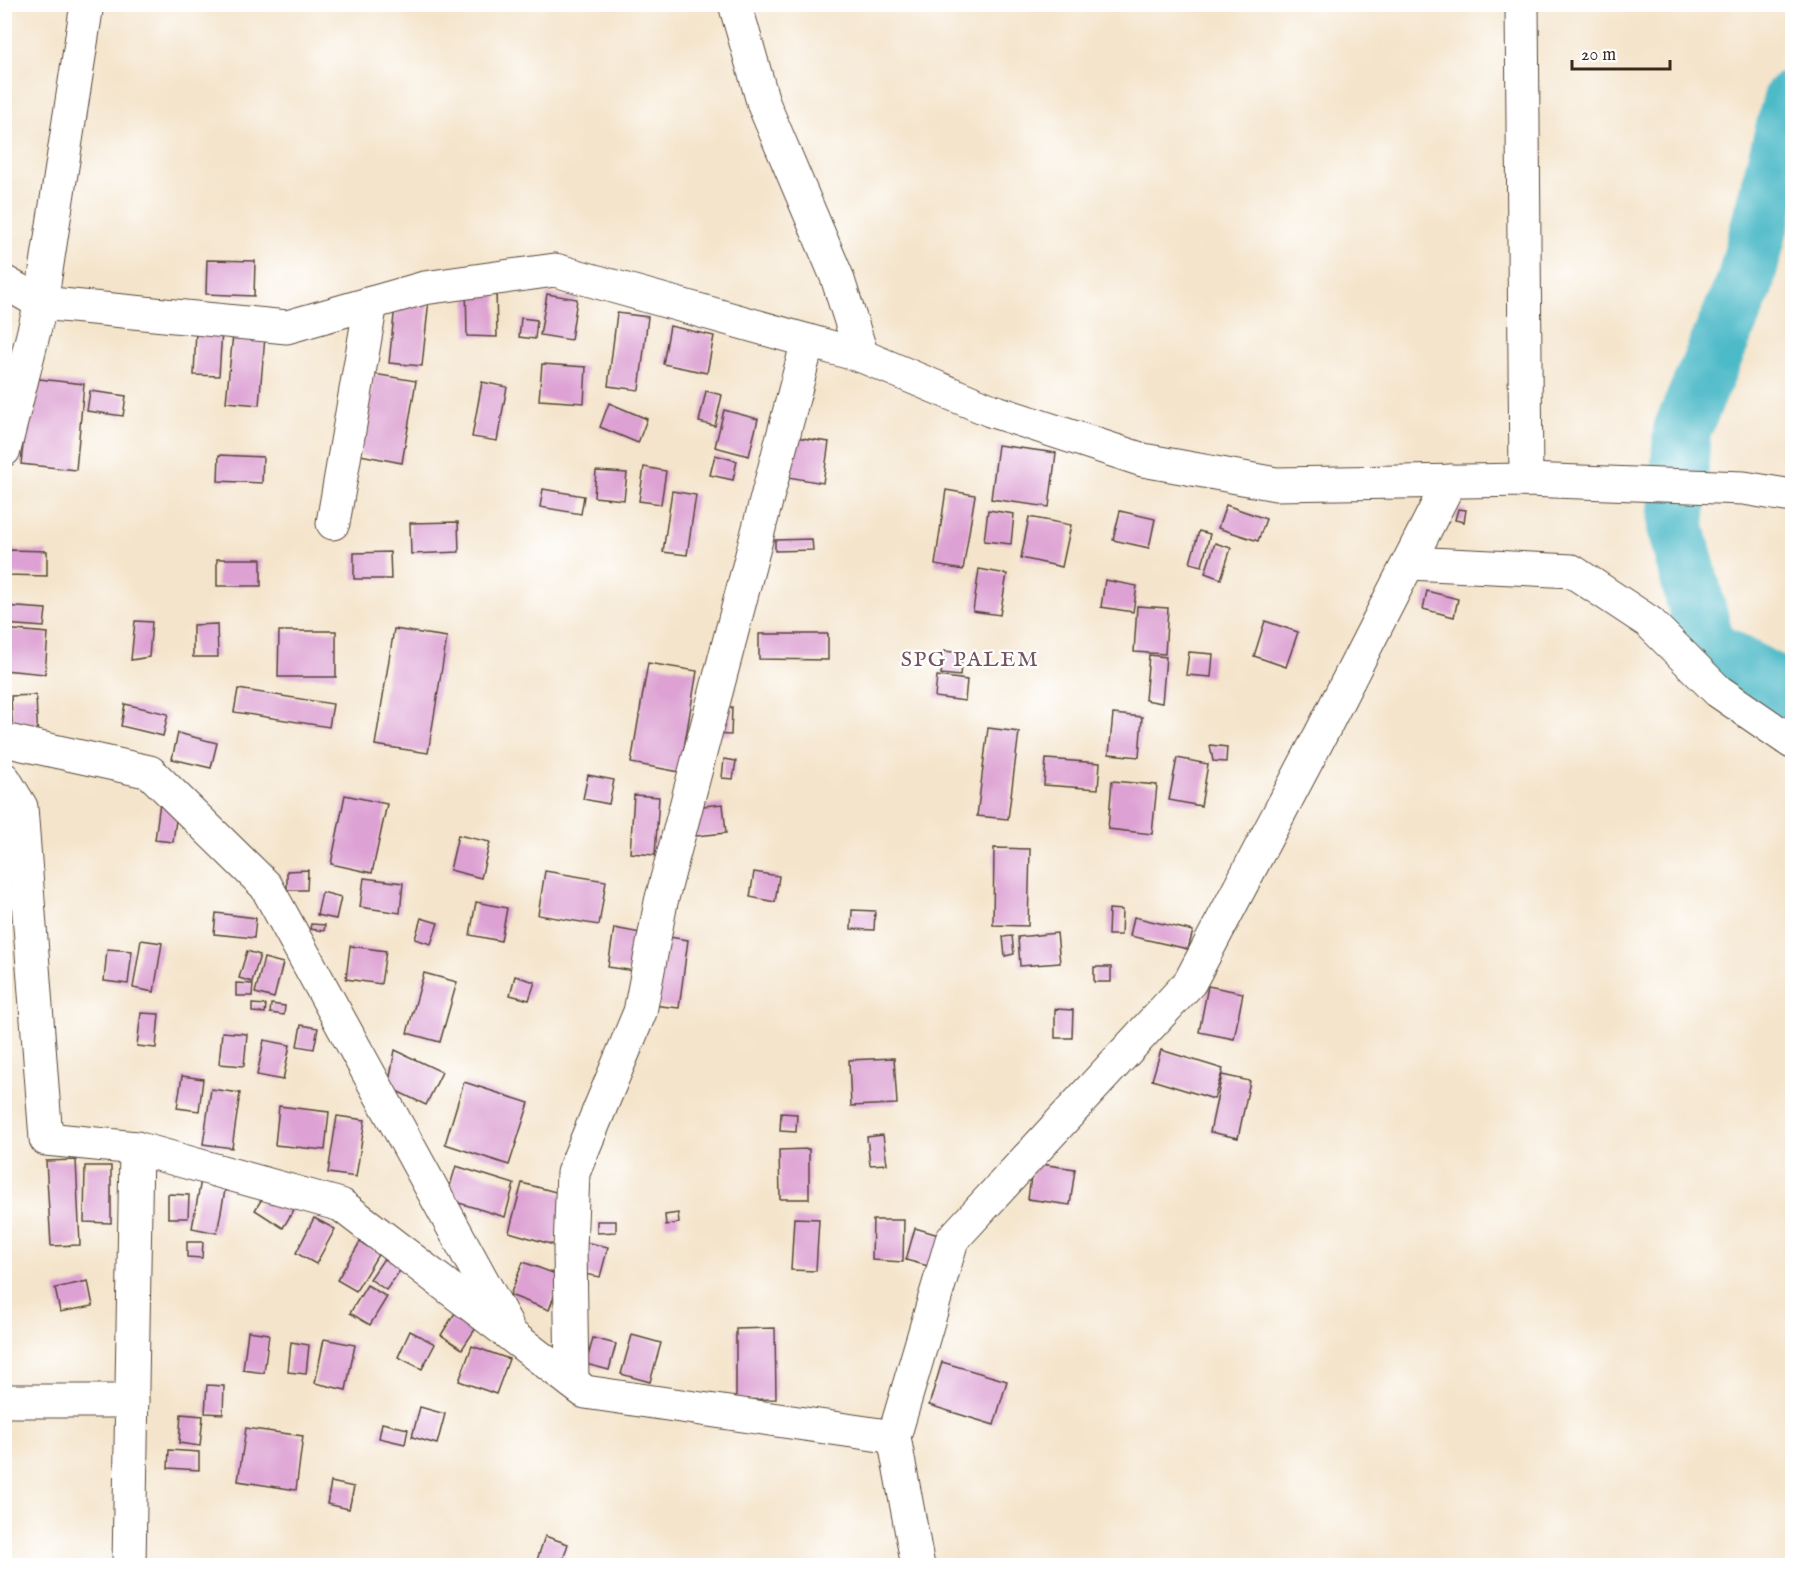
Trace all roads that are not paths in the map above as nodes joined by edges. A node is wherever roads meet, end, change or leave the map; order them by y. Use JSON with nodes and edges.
{"nodes":[{"id":1,"x":87,"y":4,"type":"edge"},
{"id":2,"x":735,"y":4,"type":"edge"},
{"id":3,"x":1522,"y":4,"type":"edge"},
{"id":4,"x":4,"y":282,"type":"edge"},
{"id":5,"x":41,"y":303,"type":"junction"},
{"id":6,"x":371,"y":303,"type":"junction"},
{"id":7,"x":808,"y":341,"type":"junction"},
{"id":8,"x":862,"y":356,"type":"junction"},
{"id":9,"x":4,"y":450,"type":"edge"},
{"id":10,"x":1526,"y":480,"type":"junction"},
{"id":11,"x":1450,"y":481,"type":"junction"},
{"id":12,"x":1792,"y":496,"type":"edge"},
{"id":13,"x":333,"y":523,"type":"dead end"},
{"id":14,"x":1409,"y":563,"type":"junction"},
{"id":15,"x":4,"y":740,"type":"edge"},
{"id":16,"x":1792,"y":742,"type":"edge"},
{"id":17,"x":4,"y":779,"type":"edge"},
{"id":18,"x":136,"y":1148,"type":"junction"},
{"id":19,"x":511,"y":1335,"type":"junction"},
{"id":20,"x":572,"y":1382,"type":"junction"},
{"id":21,"x":4,"y":1401,"type":"edge"},
{"id":22,"x":132,"y":1401,"type":"junction"},
{"id":23,"x":894,"y":1437,"type":"junction"},
{"id":24,"x":129,"y":1566,"type":"edge"},
{"id":25,"x":918,"y":1566,"type":"edge"}],
"edges":[{"from":1,"to":5,"type":"street"},
{"from":2,"to":8,"type":"street"},
{"from":3,"to":10,"type":"street"},
{"from":4,"to":5,"type":"street"},
{"from":5,"to":6,"type":"street"},
{"from":5,"to":9,"type":"street"},
{"from":6,"to":7,"type":"street"},
{"from":6,"to":13,"type":"street"},
{"from":7,"to":8,"type":"street"},
{"from":7,"to":20,"type":"street"},
{"from":8,"to":11,"type":"street"},
{"from":10,"to":11,"type":"street"},
{"from":10,"to":12,"type":"street"},
{"from":11,"to":14,"type":"street"},
{"from":14,"to":16,"type":"street"},
{"from":14,"to":23,"type":"street"},
{"from":15,"to":19,"type":"street"},
{"from":17,"to":18,"type":"street"},
{"from":18,"to":19,"type":"street"},
{"from":18,"to":22,"type":"street"},
{"from":19,"to":20,"type":"street"},
{"from":20,"to":23,"type":"street"},
{"from":21,"to":22,"type":"street"},
{"from":22,"to":24,"type":"street"},
{"from":23,"to":25,"type":"street"}]}
